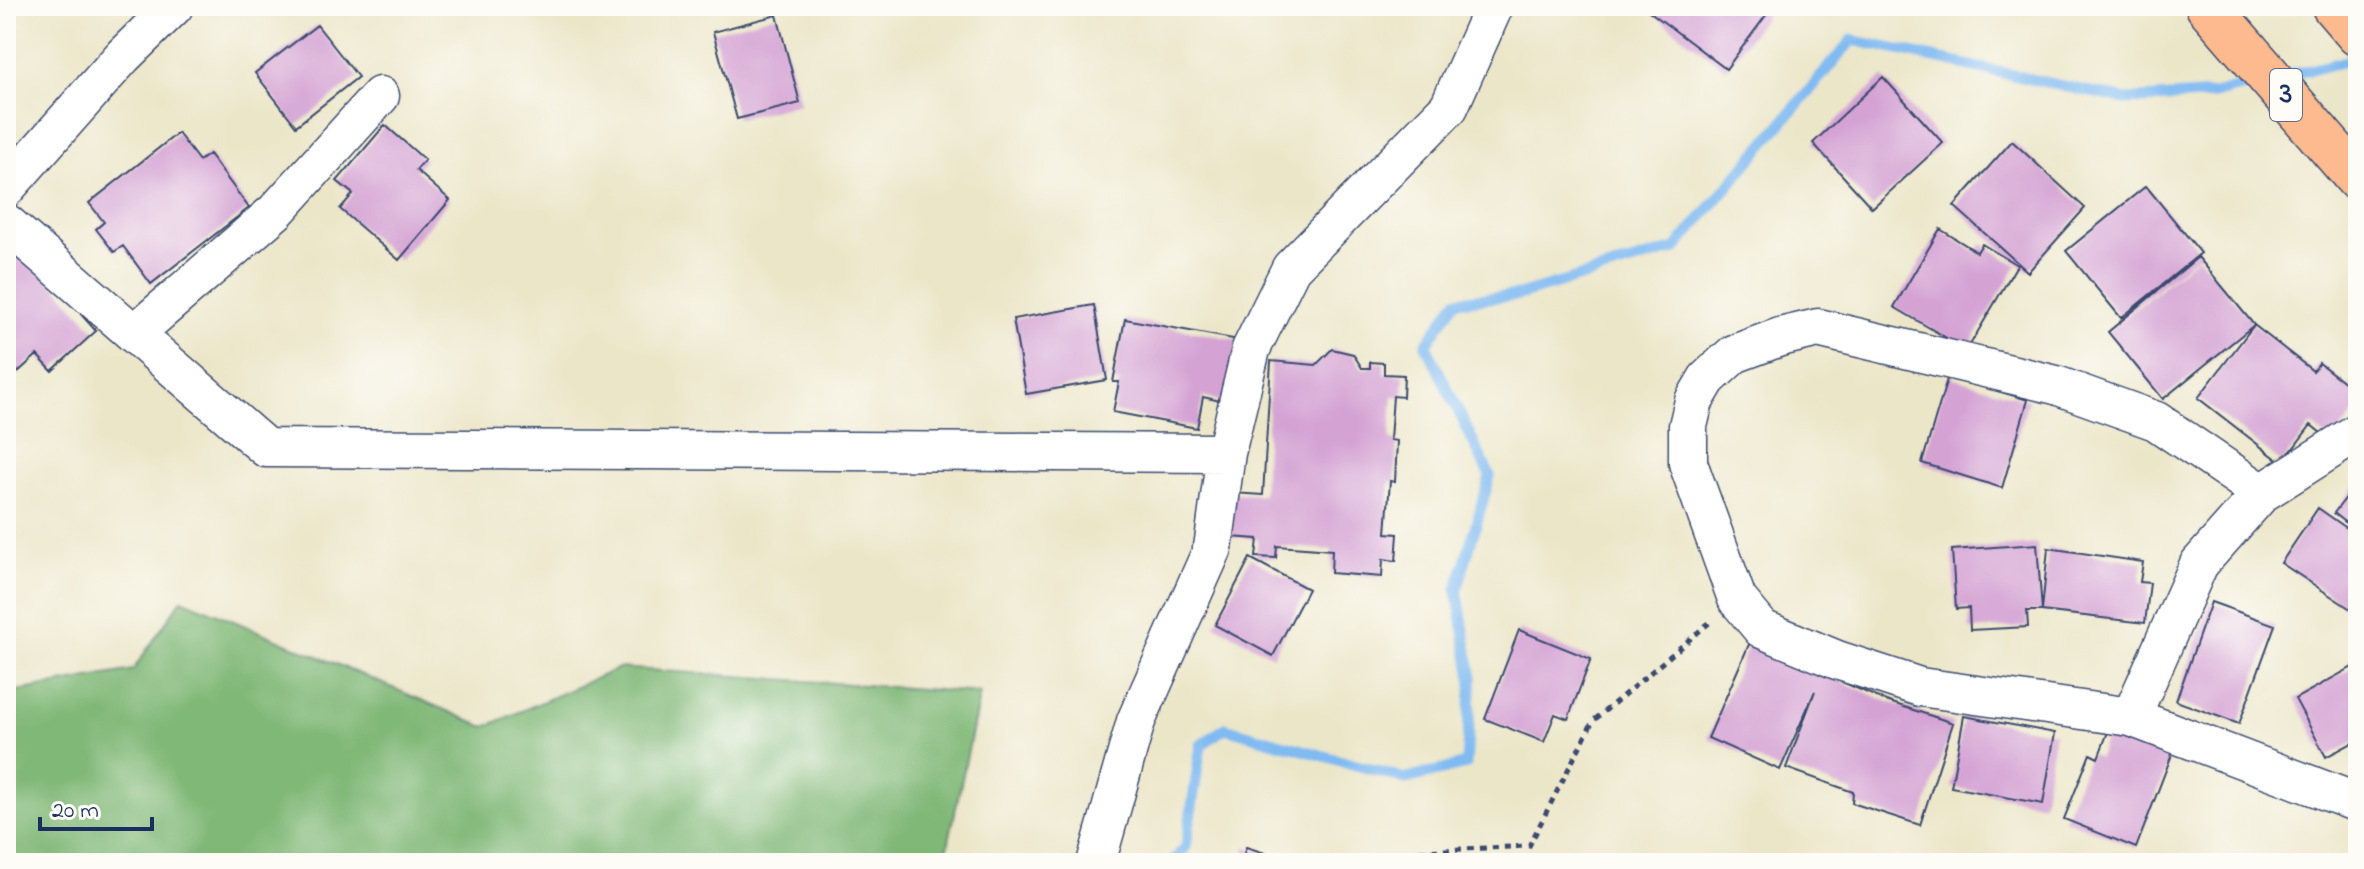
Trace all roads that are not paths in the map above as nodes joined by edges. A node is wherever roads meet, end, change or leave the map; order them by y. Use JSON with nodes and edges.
{"nodes":[{"id":1,"x":174,"y":6,"type":"edge"},
{"id":2,"x":1494,"y":6,"type":"edge"},
{"id":3,"x":2334,"y":6,"type":"edge"},
{"id":4,"x":2212,"y":10,"type":"edge"},
{"id":5,"x":2358,"y":34,"type":"edge"},
{"id":6,"x":380,"y":96,"type":"dead end"},
{"id":7,"x":2357,"y":178,"type":"edge"},
{"id":8,"x":6,"y":188,"type":"edge"},
{"id":9,"x":6,"y":223,"type":"edge"},
{"id":10,"x":134,"y":334,"type":"junction"},
{"id":11,"x":2358,"y":432,"type":"edge"},
{"id":12,"x":1226,"y":453,"type":"junction"},
{"id":13,"x":2262,"y":493,"type":"junction"},
{"id":14,"x":2131,"y":717,"type":"junction"},
{"id":15,"x":2358,"y":803,"type":"edge"},
{"id":16,"x":1096,"y":863,"type":"edge"}],
"edges":[{"from":1,"to":8,"type":"street"},
{"from":2,"to":12,"type":"street"},
{"from":3,"to":5,"type":"main road"},
{"from":4,"to":7,"type":"main road","number":"3"},
{"from":6,"to":10,"type":"street"},
{"from":9,"to":10,"type":"street"},
{"from":10,"to":12,"type":"street"},
{"from":11,"to":13,"type":"street"},
{"from":12,"to":16,"type":"street"},
{"from":13,"to":14,"type":"street"},
{"from":13,"to":14,"type":"street"},
{"from":14,"to":15,"type":"street"}]}
